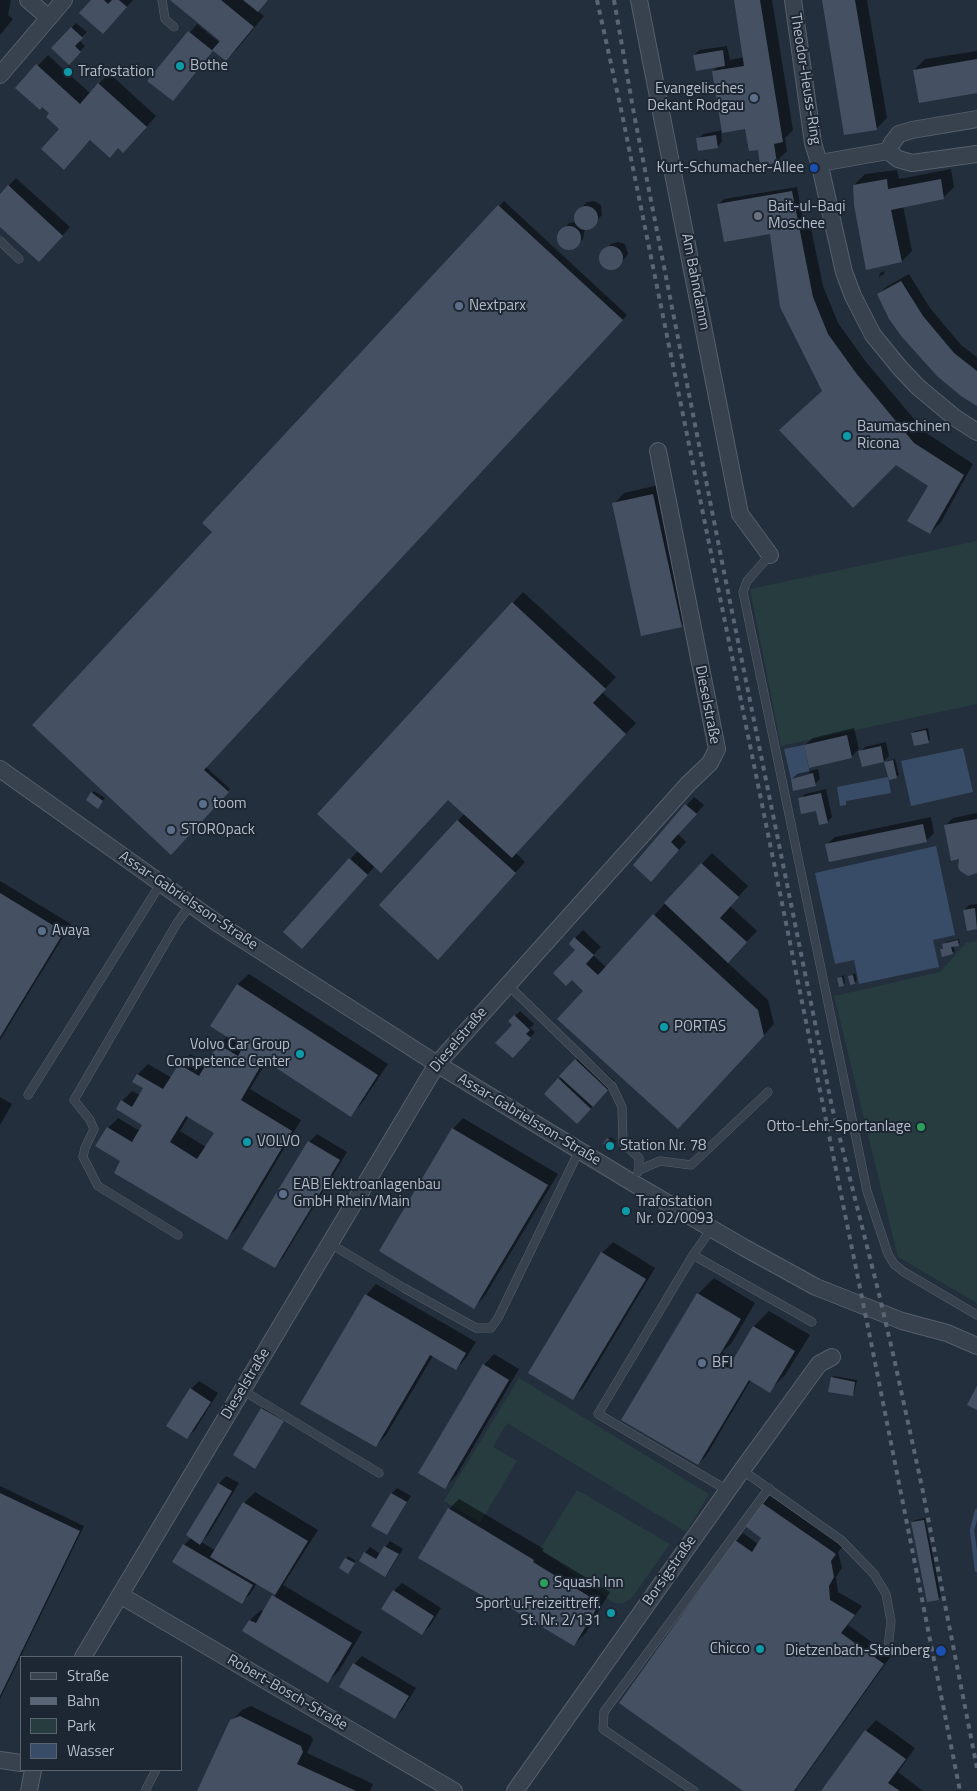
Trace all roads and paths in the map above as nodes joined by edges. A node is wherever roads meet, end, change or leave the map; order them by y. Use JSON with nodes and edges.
{"nodes":[{"id":1,"x":28,"y":0,"type":"edge"},
{"id":2,"x":64,"y":0,"type":"edge"},
{"id":3,"x":162,"y":0,"type":"edge"},
{"id":4,"x":639,"y":0,"type":"edge"},
{"id":5,"x":793,"y":0,"type":"edge"},
{"id":6,"x":49,"y":18,"type":"junction"},
{"id":7,"x":174,"y":27,"type":"dead end"},
{"id":8,"x":0,"y":75,"type":"edge"},
{"id":9,"x":977,"y":119,"type":"edge"},
{"id":10,"x":888,"y":151,"type":"junction"},
{"id":11,"x":977,"y":154,"type":"edge"},
{"id":12,"x":820,"y":163,"type":"junction"},
{"id":13,"x":0,"y":240,"type":"edge"},
{"id":14,"x":19,"y":259,"type":"dead end"},
{"id":15,"x":977,"y":432,"type":"edge"},
{"id":16,"x":658,"y":451,"type":"dead end"},
{"id":17,"x":770,"y":555,"type":"joint"},
{"id":18,"x":0,"y":769,"type":"edge"},
{"id":19,"x":161,"y":883,"type":"junction"},
{"id":20,"x":191,"y":904,"type":"junction"},
{"id":21,"x":508,"y":985,"type":"junction"},
{"id":22,"x":437,"y":1064,"type":"junction"},
{"id":23,"x":768,"y":1092,"type":"dead end"},
{"id":24,"x":28,"y":1095,"type":"dead end"},
{"id":25,"x":579,"y":1151,"type":"junction"},
{"id":26,"x":636,"y":1176,"type":"junction"},
{"id":27,"x":712,"y":1228,"type":"junction"},
{"id":28,"x":178,"y":1235,"type":"dead end"},
{"id":29,"x":329,"y":1243,"type":"junction"},
{"id":30,"x":693,"y":1255,"type":"junction"},
{"id":31,"x":977,"y":1315,"type":"edge"},
{"id":32,"x":812,"y":1322,"type":"dead end"},
{"id":33,"x":977,"y":1346,"type":"edge"},
{"id":34,"x":832,"y":1356,"type":"dead end"},
{"id":35,"x":242,"y":1390,"type":"junction"},
{"id":36,"x":742,"y":1470,"type":"junction"},
{"id":37,"x":379,"y":1472,"type":"dead end"},
{"id":38,"x":769,"y":1488,"type":"junction"},
{"id":39,"x":727,"y":1490,"type":"junction"},
{"id":40,"x":120,"y":1595,"type":"junction"},
{"id":41,"x":888,"y":1649,"type":"dead end"},
{"id":42,"x":84,"y":1656,"type":"edge"},
{"id":43,"x":0,"y":1760,"type":"edge"},
{"id":44,"x":20,"y":1763,"type":"edge"},
{"id":45,"x":33,"y":1771,"type":"edge"},
{"id":46,"x":155,"y":1771,"type":"edge"},
{"id":47,"x":29,"y":1791,"type":"edge"},
{"id":48,"x":144,"y":1791,"type":"edge"},
{"id":49,"x":454,"y":1791,"type":"edge"},
{"id":50,"x":515,"y":1791,"type":"edge"},
{"id":51,"x":694,"y":1791,"type":"edge"}],
"edges":[{"from":1,"to":6,"type":"street"},
{"from":2,"to":6,"type":"street"},
{"from":3,"to":7,"type":"lane"},
{"from":4,"to":17,"type":"street","name":"Am Bahndamm"},
{"from":5,"to":12,"type":"street","name":"Theodor-Heuss-Ring"},
{"from":6,"to":8,"type":"street"},
{"from":9,"to":10,"type":"street"},
{"from":10,"to":11,"type":"street"},
{"from":10,"to":12,"type":"street"},
{"from":12,"to":15,"type":"street","name":"Theodor-Heuss-Ring"},
{"from":13,"to":14,"type":"lane"},
{"from":16,"to":21,"type":"street","name":"Dieselstraße"},
{"from":17,"to":31,"type":"lane"},
{"from":18,"to":19,"type":"street","name":"Assar-Gabrielsson-Straße"},
{"from":19,"to":20,"type":"street","name":"Assar-Gabrielsson-Straße"},
{"from":19,"to":24,"type":"lane"},
{"from":20,"to":22,"type":"street","name":"Assar-Gabrielsson-Straße"},
{"from":20,"to":28,"type":"lane"},
{"from":21,"to":22,"type":"street","name":"Dieselstraße"},
{"from":21,"to":26,"type":"lane"},
{"from":22,"to":25,"type":"street","name":"Assar-Gabrielsson-Straße"},
{"from":22,"to":29,"type":"street","name":"Dieselstraße"},
{"from":23,"to":26,"type":"lane"},
{"from":25,"to":26,"type":"street","name":"Assar-Gabrielsson-Straße"},
{"from":25,"to":29,"type":"lane"},
{"from":26,"to":27,"type":"street","name":"Assar-Gabrielsson-Straße"},
{"from":27,"to":30,"type":"lane"},
{"from":27,"to":33,"type":"street","name":"Assar-Gabrielsson-Straße"},
{"from":29,"to":35,"type":"street","name":"Dieselstraße"},
{"from":30,"to":32,"type":"lane"},
{"from":30,"to":39,"type":"lane"},
{"from":34,"to":36,"type":"street","name":"Borsigstraße"},
{"from":35,"to":37,"type":"lane"},
{"from":35,"to":40,"type":"street","name":"Dieselstraße"},
{"from":36,"to":38,"type":"lane"},
{"from":36,"to":39,"type":"street","name":"Borsigstraße"},
{"from":38,"to":41,"type":"lane"},
{"from":38,"to":51,"type":"lane"},
{"from":39,"to":50,"type":"street","name":"Borsigstraße"},
{"from":40,"to":42,"type":"street","name":"Dieselstraße"},
{"from":40,"to":49,"type":"street","name":"Robert-Bosch-Straße"},
{"from":43,"to":44,"type":"street"},
{"from":45,"to":47,"type":"street"},
{"from":46,"to":48,"type":"lane"}]}
